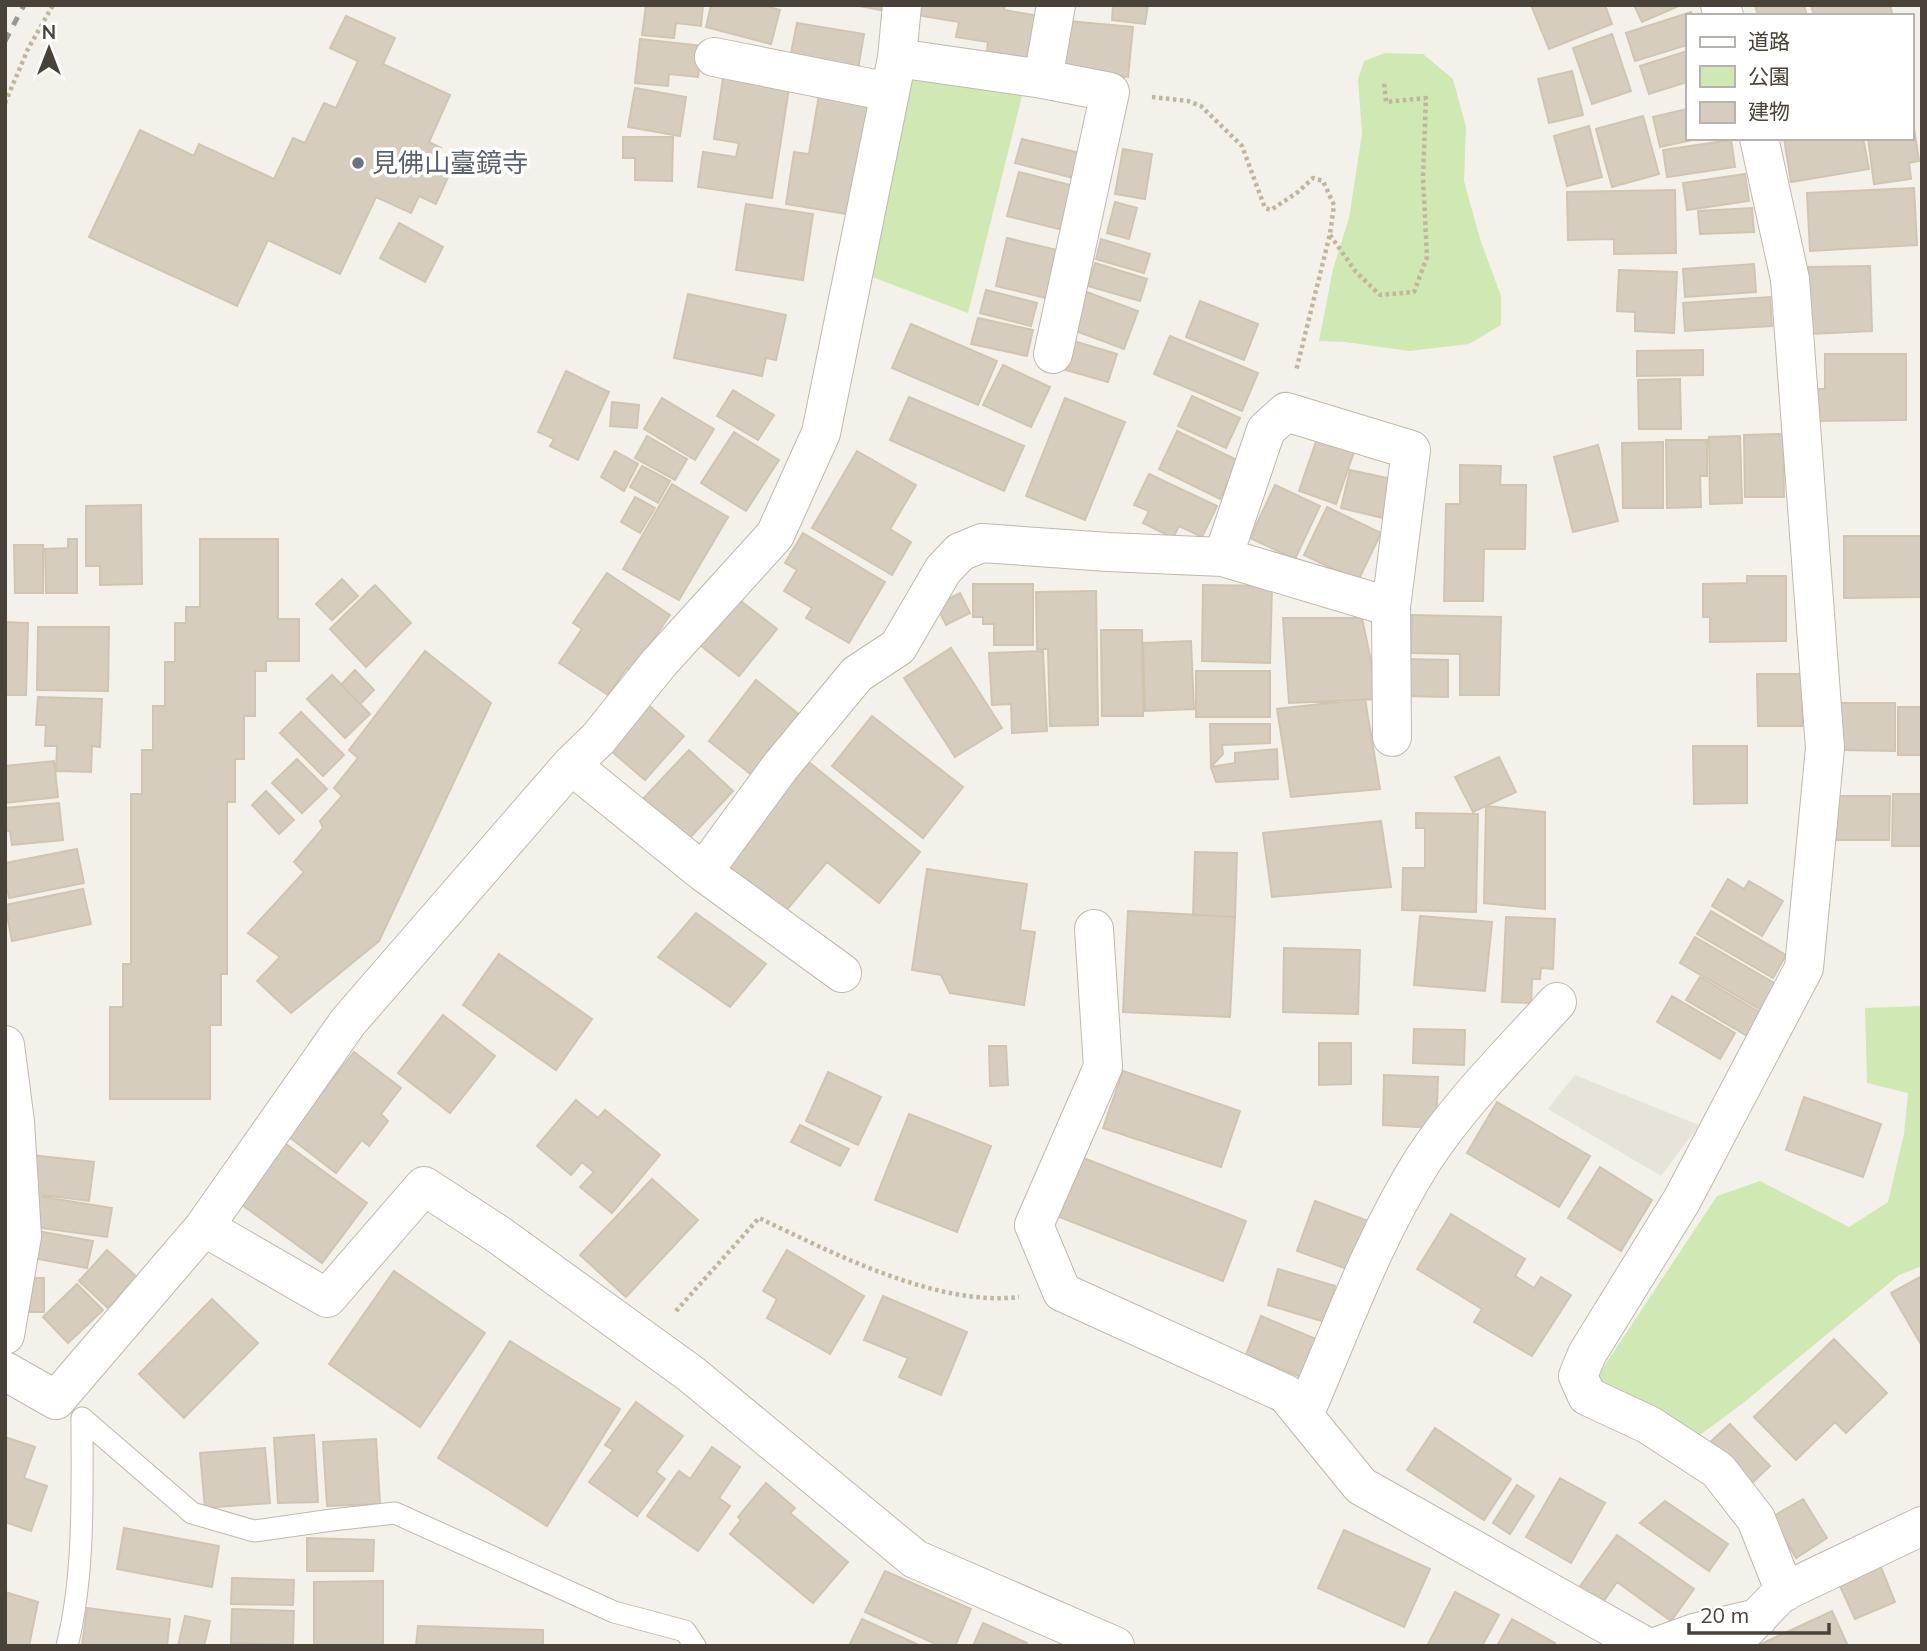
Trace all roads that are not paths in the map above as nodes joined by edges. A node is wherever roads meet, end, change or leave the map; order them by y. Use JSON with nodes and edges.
{"nodes":[{"id":1,"x":902,"y":5,"type":"edge"},
{"id":2,"x":1056,"y":5,"type":"edge"},
{"id":3,"x":714,"y":57,"type":"dead end"},
{"id":4,"x":893,"y":75,"type":"junction"},
{"id":5,"x":1043,"y":79,"type":"junction"},
{"id":6,"x":1759,"y":140,"type":"edge"},
{"id":7,"x":1053,"y":354,"type":"dead end"},
{"id":8,"x":1223,"y":557,"type":"junction"},
{"id":9,"x":1391,"y":607,"type":"junction"},
{"id":10,"x":1392,"y":737,"type":"dead end"},
{"id":11,"x":572,"y":765,"type":"junction"},
{"id":12,"x":704,"y":873,"type":"junction"},
{"id":13,"x":1094,"y":929,"type":"dead end"},
{"id":14,"x":842,"y":973,"type":"dead end"},
{"id":15,"x":1557,"y":1002,"type":"dead end"},
{"id":16,"x":5,"y":1045,"type":"edge"},
{"id":17,"x":204,"y":1227,"type":"junction"},
{"id":18,"x":5,"y":1335,"type":"edge"},
{"id":19,"x":5,"y":1371,"type":"edge"},
{"id":20,"x":69,"y":1409,"type":"junction"},
{"id":21,"x":1304,"y":1415,"type":"junction"},
{"id":22,"x":1922,"y":1527,"type":"edge"},
{"id":23,"x":1785,"y":1591,"type":"junction"},
{"id":24,"x":1758,"y":1618,"type":"junction"},
{"id":25,"x":67,"y":1646,"type":"edge"},
{"id":26,"x":695,"y":1646,"type":"edge"},
{"id":27,"x":1115,"y":1646,"type":"edge"},
{"id":28,"x":1644,"y":1646,"type":"edge"},
{"id":29,"x":1658,"y":1646,"type":"edge"},
{"id":30,"x":1730,"y":1646,"type":"edge"}],
"edges":[{"from":1,"to":4,"type":"street"},
{"from":2,"to":5,"type":"street"},
{"from":3,"to":4,"type":"street"},
{"from":4,"to":5,"type":"street"},
{"from":4,"to":11,"type":"street"},
{"from":5,"to":7,"type":"street"},
{"from":6,"to":23,"type":"street"},
{"from":8,"to":9,"type":"street"},
{"from":8,"to":9,"type":"street"},
{"from":8,"to":12,"type":"street"},
{"from":9,"to":10,"type":"street"},
{"from":11,"to":12,"type":"street"},
{"from":11,"to":17,"type":"street"},
{"from":12,"to":14,"type":"street"},
{"from":13,"to":21,"type":"street"},
{"from":15,"to":21,"type":"street"},
{"from":16,"to":18,"type":"street"},
{"from":17,"to":20,"type":"street"},
{"from":17,"to":27,"type":"street"},
{"from":19,"to":20,"type":"street"},
{"from":20,"to":25,"type":"lane"},
{"from":20,"to":26,"type":"lane"},
{"from":21,"to":28,"type":"street"},
{"from":22,"to":23,"type":"street"},
{"from":23,"to":24,"type":"street"},
{"from":24,"to":29,"type":"street"},
{"from":24,"to":30,"type":"street"}]}
